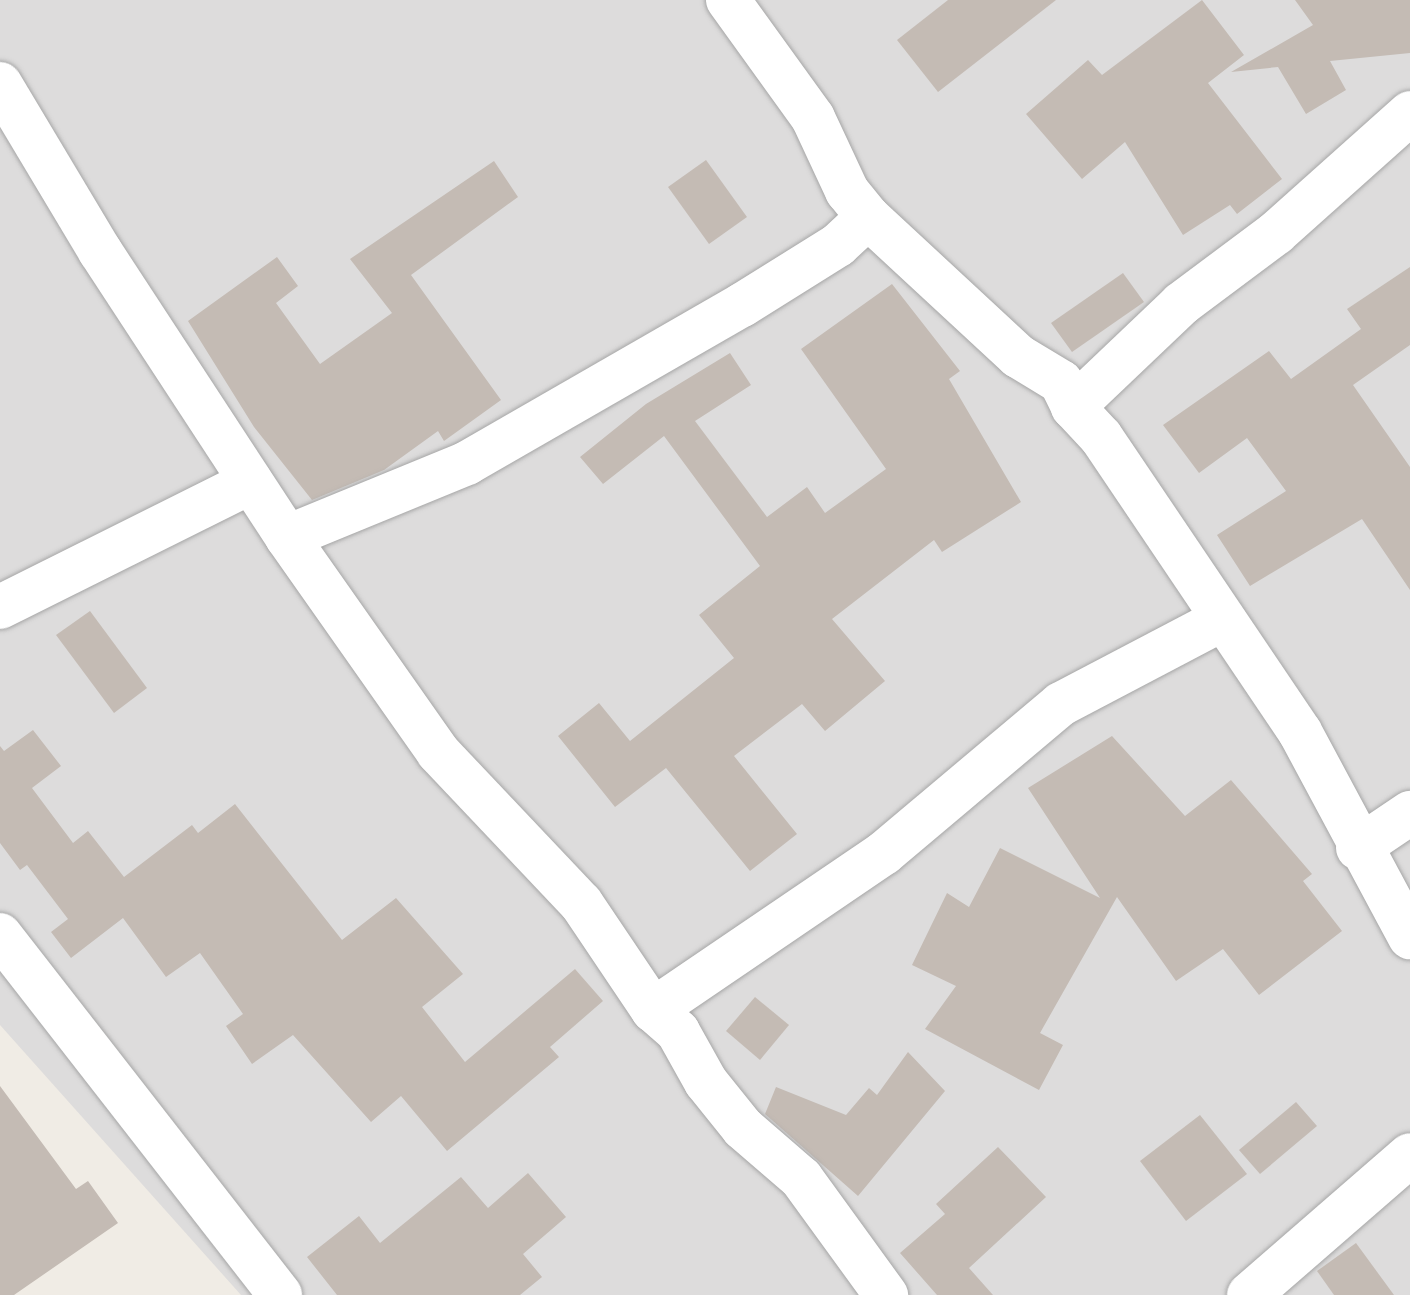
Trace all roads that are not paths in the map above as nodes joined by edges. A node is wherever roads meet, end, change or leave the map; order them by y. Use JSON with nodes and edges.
{"nodes":[{"id":1,"x":728,"y":0,"type":"edge"},
{"id":2,"x":0,"y":84,"type":"edge"},
{"id":3,"x":1410,"y":113,"type":"edge"},
{"id":4,"x":868,"y":217,"type":"junction"},
{"id":5,"x":1073,"y":407,"type":"junction"},
{"id":6,"x":251,"y":482,"type":"junction"},
{"id":7,"x":287,"y":537,"type":"junction"},
{"id":8,"x":0,"y":607,"type":"edge"},
{"id":9,"x":1221,"y":620,"type":"junction"},
{"id":10,"x":1410,"y":813,"type":"edge"},
{"id":11,"x":1358,"y":848,"type":"junction"},
{"id":12,"x":0,"y":935,"type":"edge"},
{"id":13,"x":1410,"y":937,"type":"edge"},
{"id":14,"x":653,"y":1010,"type":"junction"},
{"id":15,"x":1410,"y":1155,"type":"edge"},
{"id":16,"x":280,"y":1295,"type":"edge"},
{"id":17,"x":886,"y":1295,"type":"edge"},
{"id":18,"x":1249,"y":1295,"type":"edge"}],
"edges":[{"from":1,"to":4,"type":"street"},
{"from":2,"to":6,"type":"street"},
{"from":3,"to":5,"type":"street"},
{"from":4,"to":5,"type":"street"},
{"from":4,"to":7,"type":"street"},
{"from":5,"to":9,"type":"street"},
{"from":6,"to":7,"type":"street"},
{"from":6,"to":8,"type":"street"},
{"from":7,"to":14,"type":"street"},
{"from":9,"to":11,"type":"street"},
{"from":9,"to":14,"type":"street"},
{"from":10,"to":11,"type":"street"},
{"from":11,"to":13,"type":"street"},
{"from":12,"to":16,"type":"street"},
{"from":14,"to":17,"type":"street"},
{"from":15,"to":18,"type":"street"}]}
